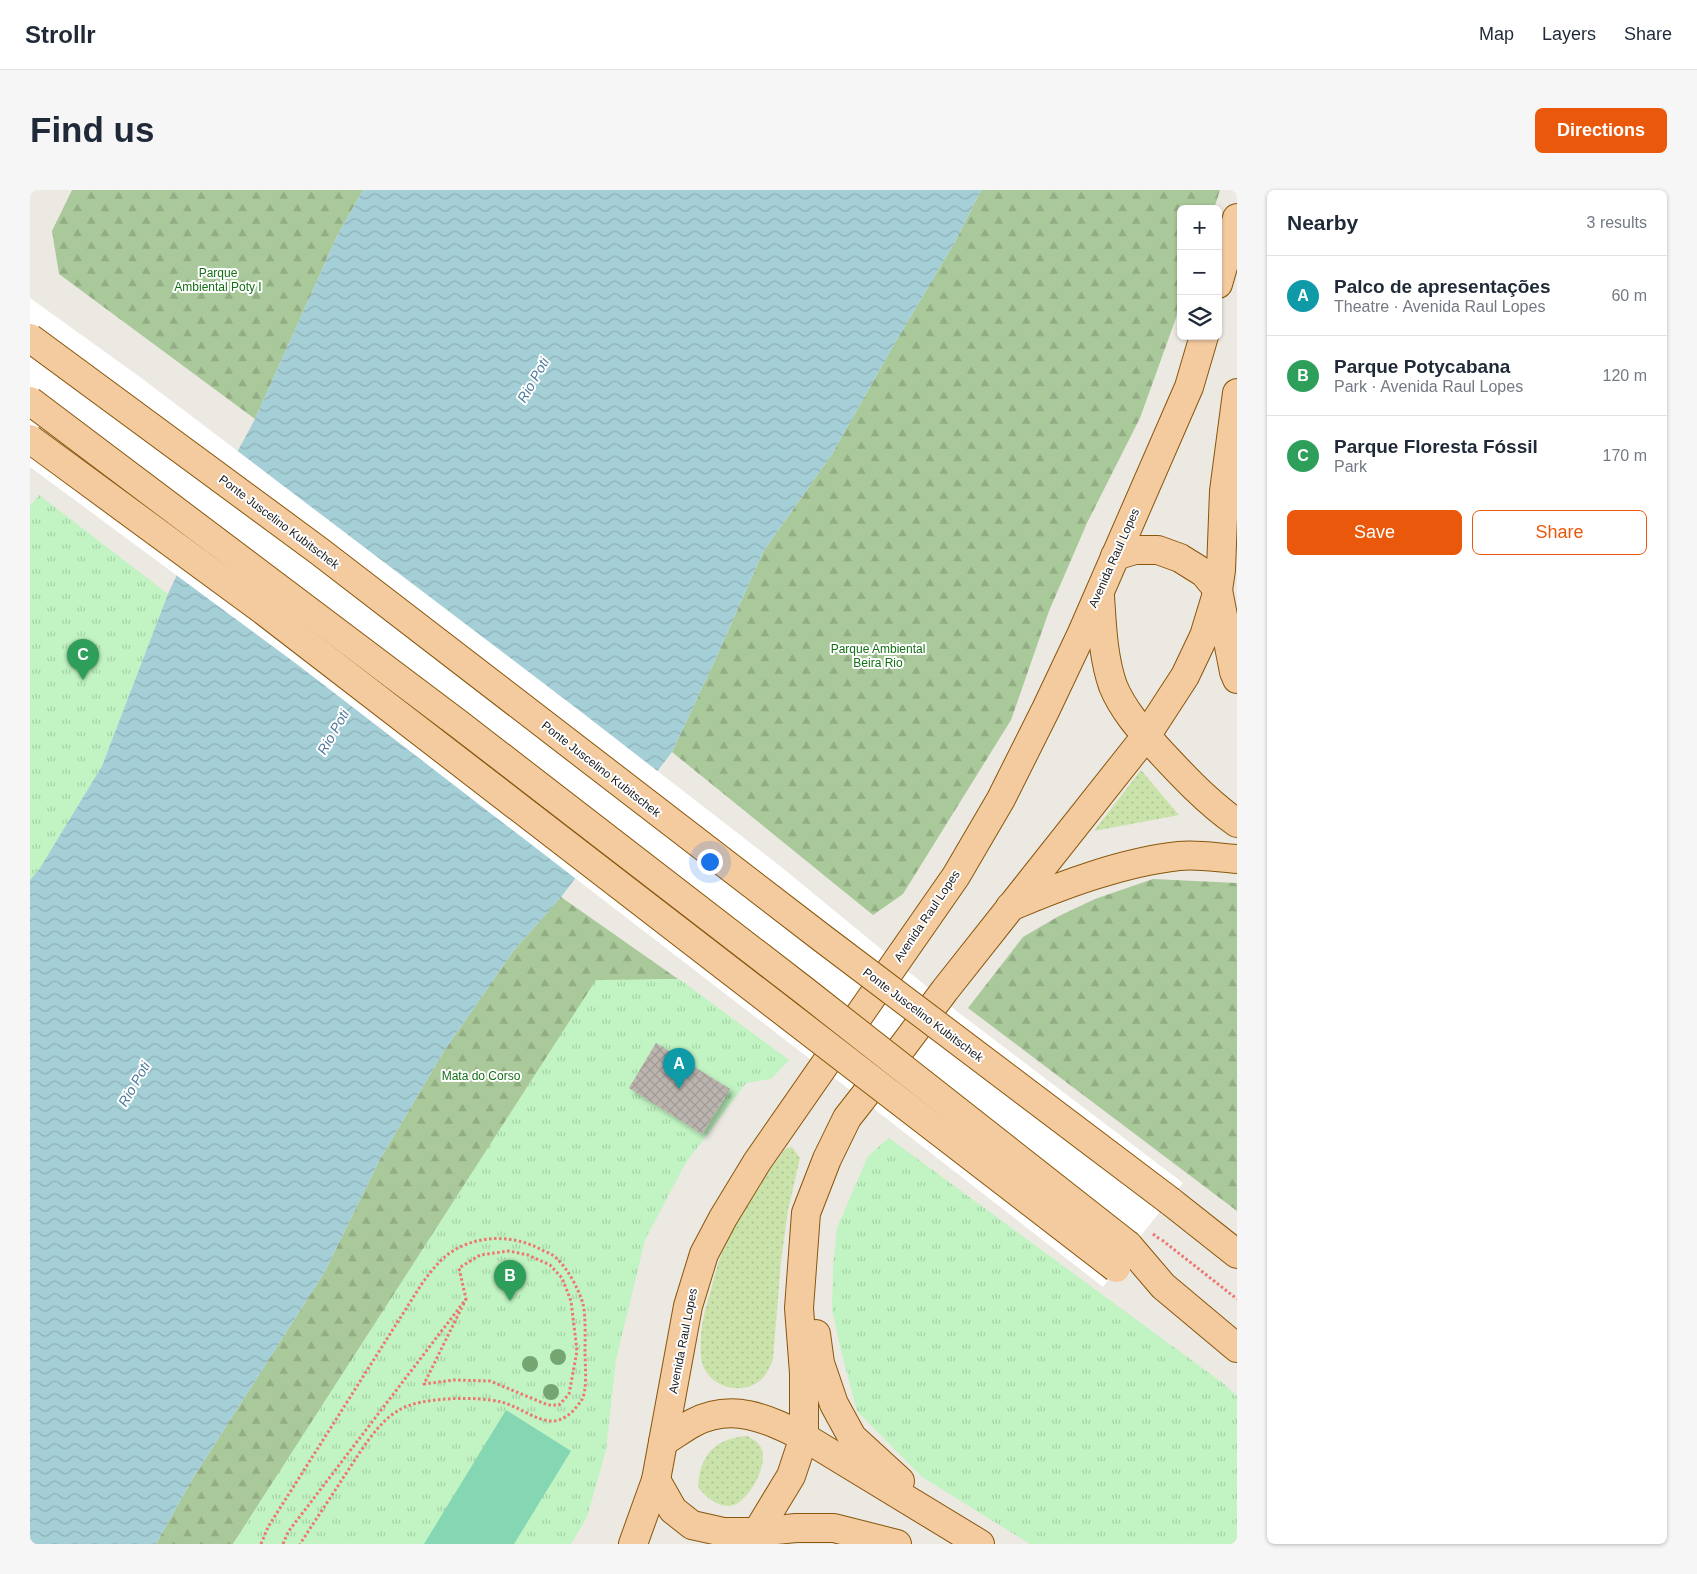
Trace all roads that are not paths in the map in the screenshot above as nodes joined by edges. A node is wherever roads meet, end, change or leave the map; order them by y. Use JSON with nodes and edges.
{"nodes":[{"id":1,"x":1237,"y":218,"type":"edge"},
{"id":2,"x":1222,"y":270,"type":"edge"},
{"id":3,"x":30,"y":338,"type":"edge"},
{"id":4,"x":1203,"y":340,"type":"edge"},
{"id":5,"x":1237,"y":393,"type":"edge"},
{"id":6,"x":30,"y":401,"type":"edge"},
{"id":7,"x":30,"y":439,"type":"edge"},
{"id":8,"x":1115,"y":556,"type":"junction"},
{"id":9,"x":1218,"y":590,"type":"junction"},
{"id":10,"x":1099,"y":592,"type":"junction"},
{"id":11,"x":1237,"y":679,"type":"edge"},
{"id":12,"x":1146,"y":736,"type":"junction"},
{"id":13,"x":1237,"y":824,"type":"edge"},
{"id":14,"x":1237,"y":859,"type":"edge"},
{"id":15,"x":1009,"y":908,"type":"junction"},
{"id":16,"x":1170,"y":1201,"type":"junction"},
{"id":17,"x":1237,"y":1243,"type":"edge"},
{"id":18,"x":803,"y":1251,"type":"junction"},
{"id":19,"x":1237,"y":1254,"type":"edge"},
{"id":20,"x":1122,"y":1257,"type":"junction"},
{"id":21,"x":1237,"y":1348,"type":"edge"},
{"id":22,"x":804,"y":1437,"type":"junction"},
{"id":23,"x":663,"y":1442,"type":"junction"},
{"id":24,"x":656,"y":1480,"type":"junction"},
{"id":25,"x":947,"y":1524,"type":"junction"},
{"id":26,"x":751,"y":1538,"type":"edge"},
{"id":27,"x":633,"y":1544,"type":"edge"},
{"id":28,"x":897,"y":1544,"type":"edge"},
{"id":29,"x":980,"y":1544,"type":"edge"}],
"edges":[{"from":1,"to":2,"type":"main road"},
{"from":3,"to":16,"type":"main road","name":"Ponte Juscelino Kubitschek","bridge":true},
{"from":4,"to":8,"type":"main road","name":"Avenida Raul Lopes"},
{"from":5,"to":9,"type":"main road"},
{"from":6,"to":20,"type":"main road","bridge":true},
{"from":7,"to":20,"type":"main road","bridge":true},
{"from":8,"to":9,"type":"main road"},
{"from":8,"to":10,"type":"main road","name":"Avenida Raul Lopes"},
{"from":9,"to":11,"type":"main road"},
{"from":9,"to":12,"type":"main road"},
{"from":10,"to":12,"type":"main road"},
{"from":10,"to":23,"type":"main road","name":"Avenida Raul Lopes"},
{"from":12,"to":13,"type":"main road"},
{"from":12,"to":15,"type":"main road"},
{"from":14,"to":15,"type":"main road"},
{"from":15,"to":18,"type":"main road"},
{"from":16,"to":17,"type":"main road"},
{"from":16,"to":19,"type":"main road"},
{"from":18,"to":22,"type":"main road"},
{"from":18,"to":25,"type":"main road"},
{"from":20,"to":21,"type":"main road"},
{"from":22,"to":23,"type":"main road"},
{"from":22,"to":25,"type":"main road"},
{"from":22,"to":26,"type":"main road"},
{"from":23,"to":24,"type":"main road","name":"Avenida Raul Lopes"},
{"from":24,"to":26,"type":"main road"},
{"from":24,"to":27,"type":"main road","name":"Avenida Raul Lopes"},
{"from":25,"to":29,"type":"main road"},
{"from":26,"to":28,"type":"main road"}]}
